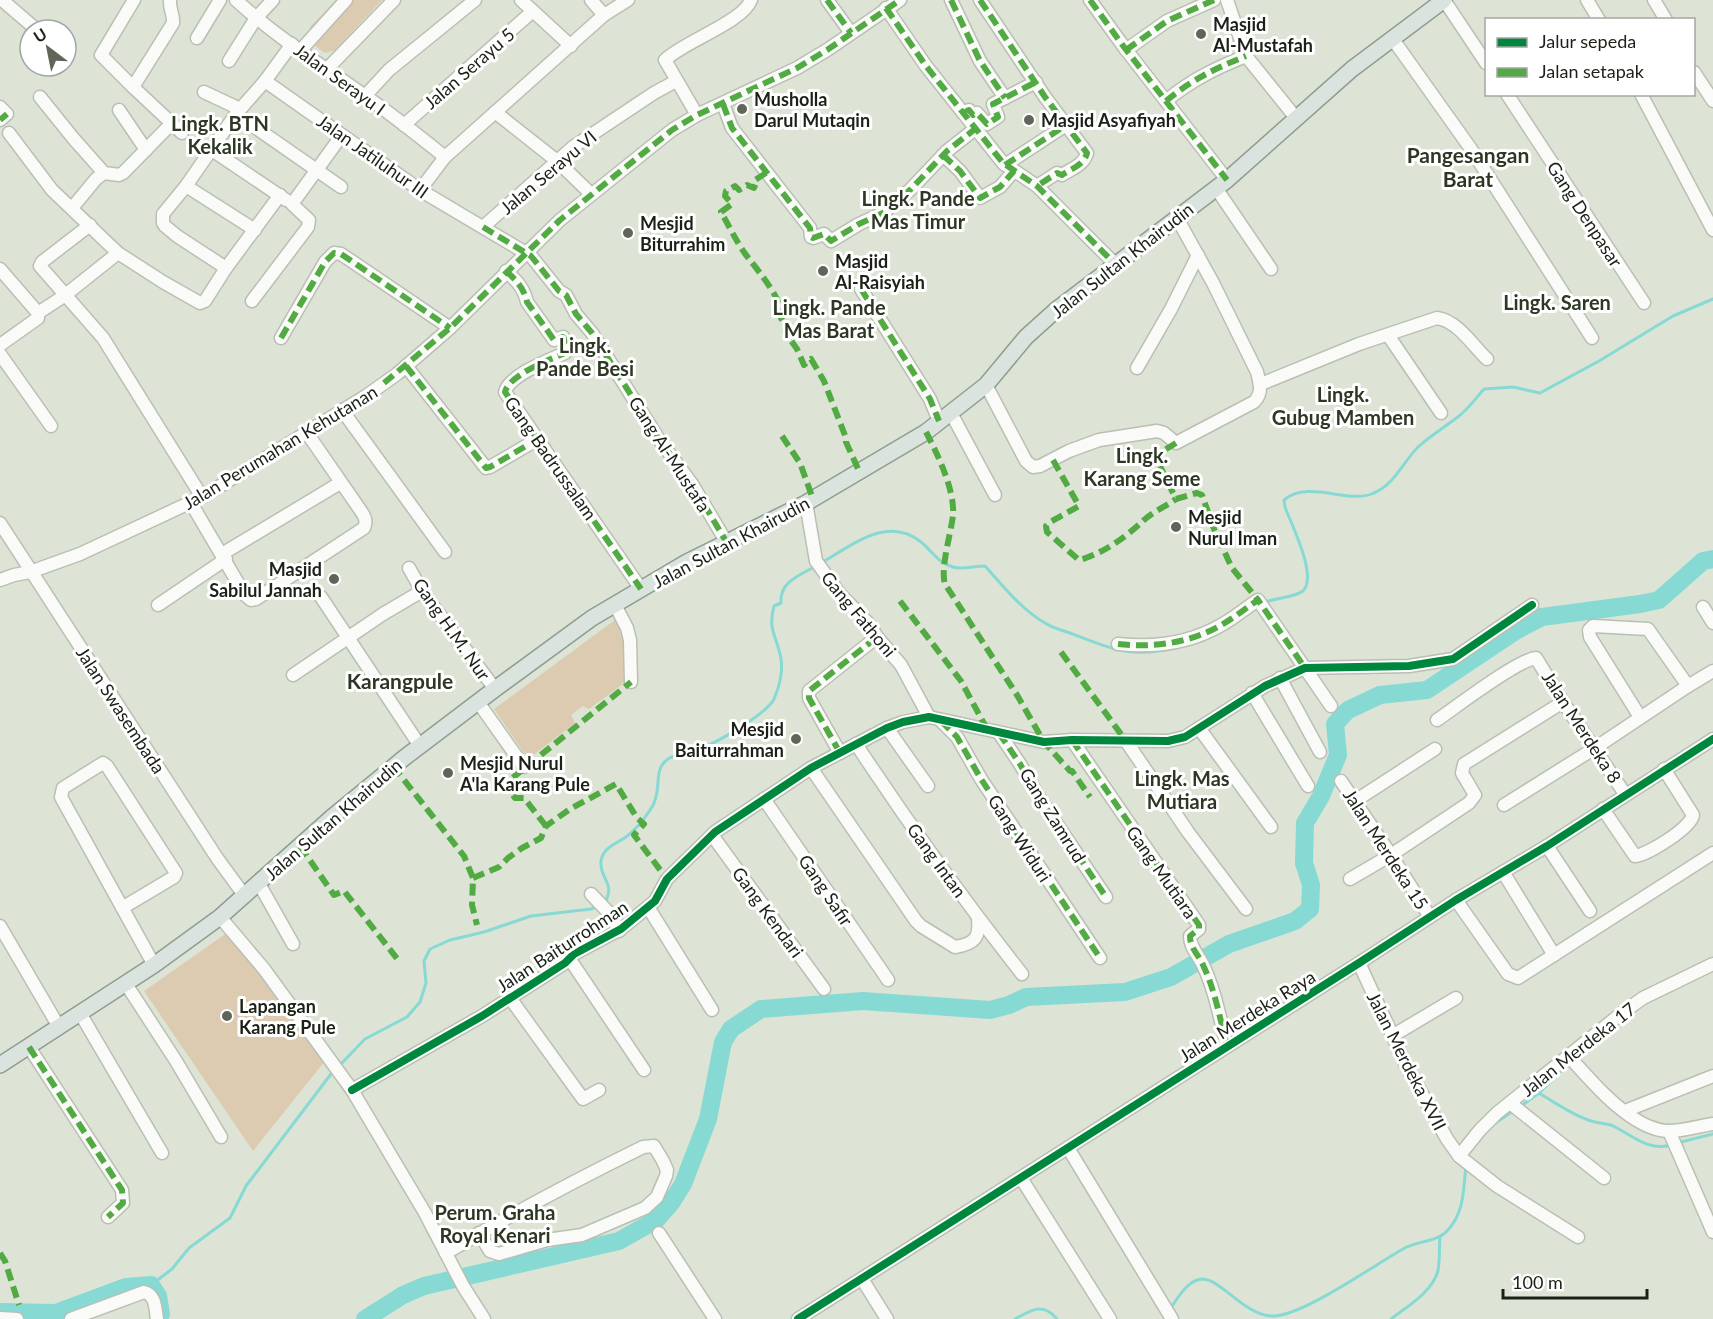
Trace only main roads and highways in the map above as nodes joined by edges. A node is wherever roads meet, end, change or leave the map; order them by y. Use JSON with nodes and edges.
{"nodes":[{"id":1,"x":1444,"y":0,"type":"edge"},
{"id":2,"x":0,"y":1065,"type":"edge"}],
"edges":[{"from":1,"to":2,"type":"main road","name":"Jalan Sultan Khairudin"}]}
